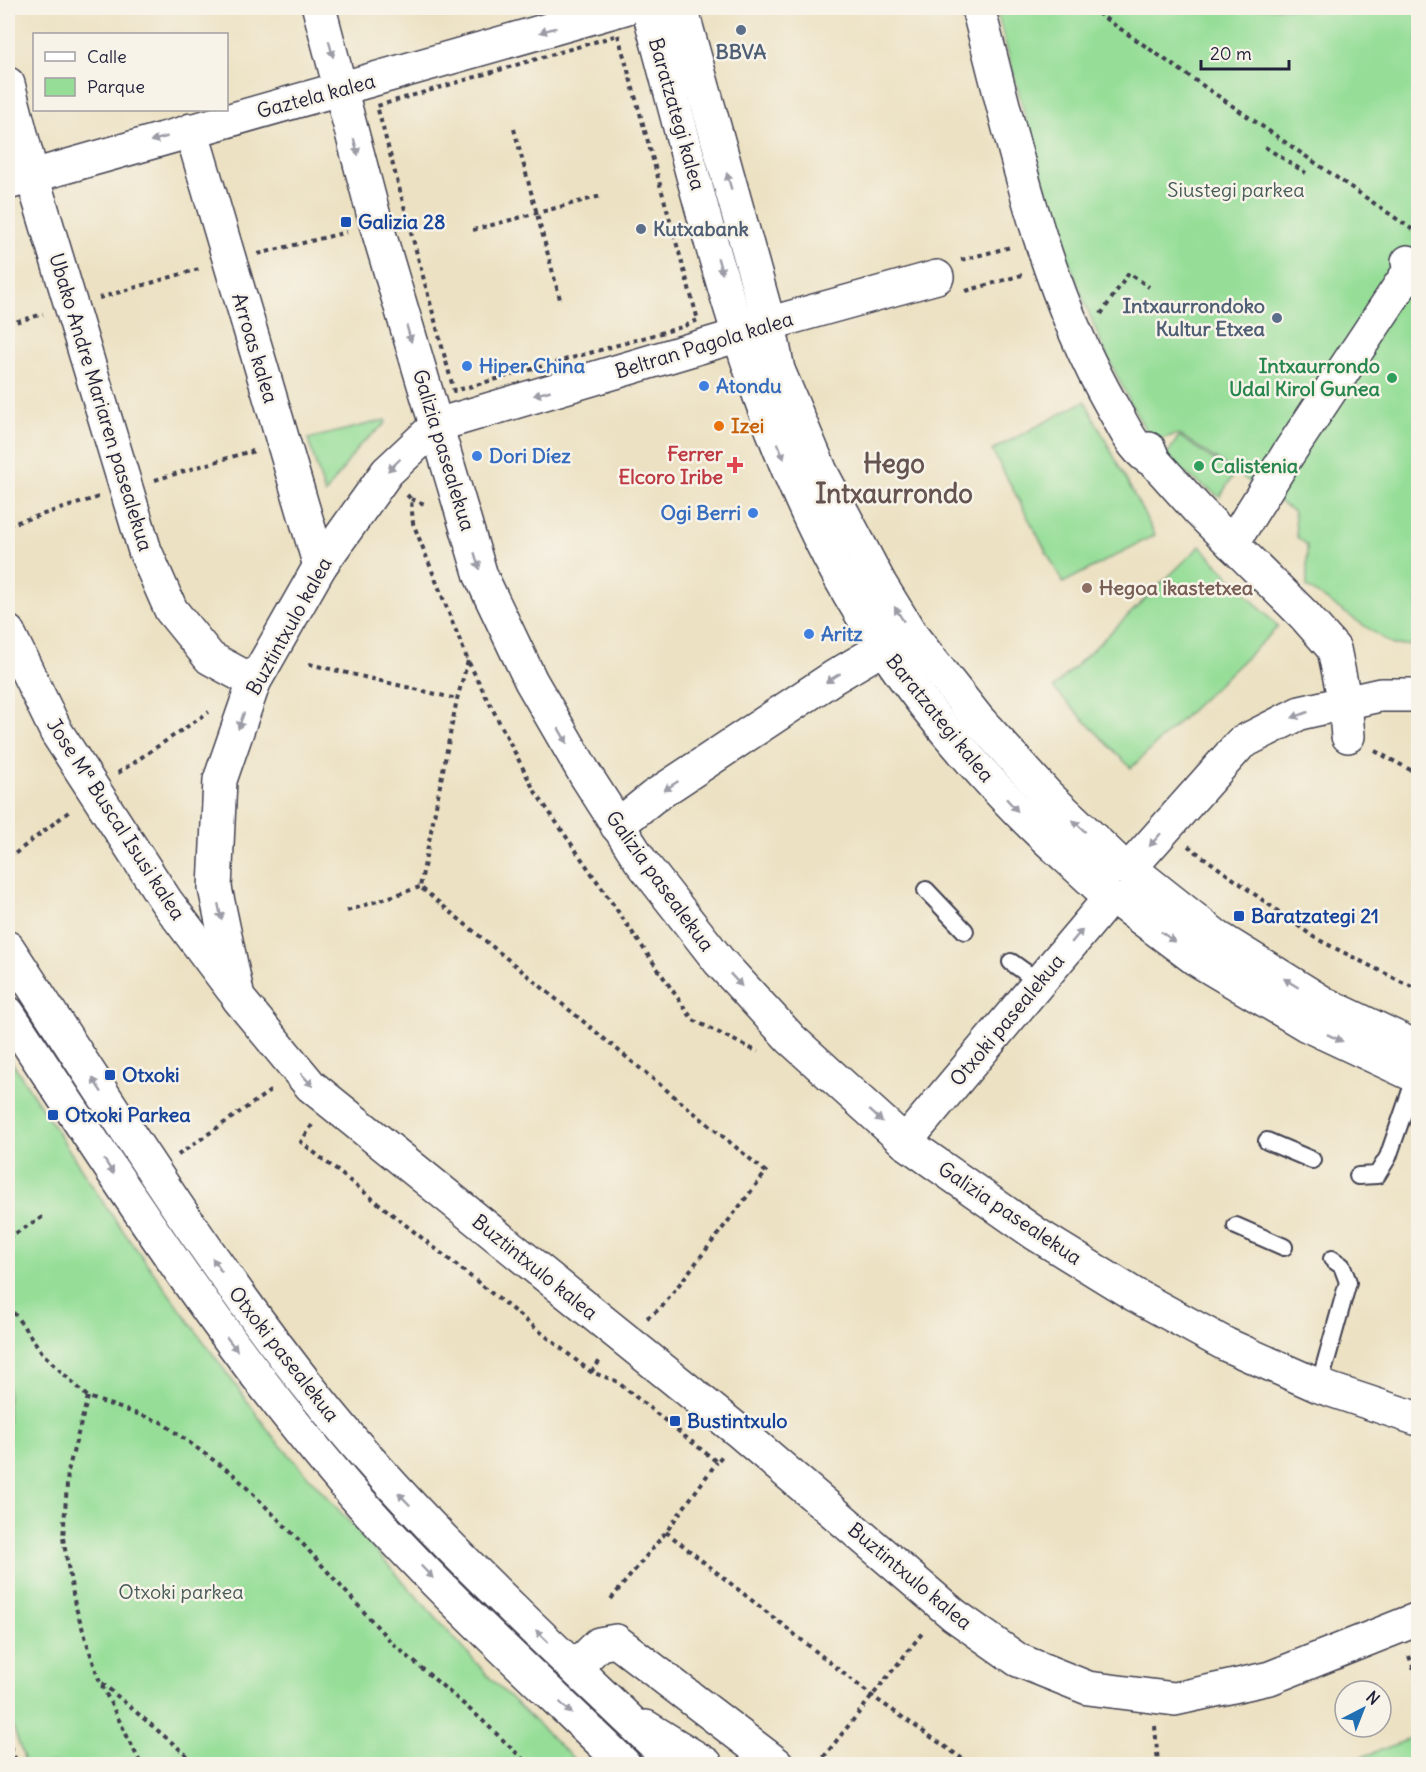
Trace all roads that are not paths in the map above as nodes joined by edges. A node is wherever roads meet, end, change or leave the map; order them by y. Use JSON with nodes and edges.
{"nodes":[{"id":1,"x":319,"y":8,"type":"edge"},
{"id":2,"x":625,"y":8,"type":"edge"},
{"id":3,"x":648,"y":8,"type":"edge"},
{"id":4,"x":681,"y":8,"type":"edge"},
{"id":5,"x":978,"y":8,"type":"edge"},
{"id":6,"x":8,"y":84,"type":"edge"},
{"id":7,"x":341,"y":90,"type":"junction"},
{"id":8,"x":191,"y":130,"type":"junction"},
{"id":9,"x":20,"y":180,"type":"edge"},
{"id":10,"x":1413,"y":248,"type":"edge"},
{"id":11,"x":951,"y":277,"type":"road end"},
{"id":12,"x":755,"y":330,"type":"junction"},
{"id":13,"x":436,"y":425,"type":"junction"},
{"id":14,"x":1232,"y":544,"type":"junction"},
{"id":15,"x":320,"y":566,"type":"junction"},
{"id":16,"x":8,"y":632,"type":"edge"},
{"id":17,"x":883,"y":648,"type":"junction"},
{"id":18,"x":254,"y":682,"type":"junction"},
{"id":19,"x":1419,"y":695,"type":"edge"},
{"id":20,"x":1345,"y":703,"type":"junction"},
{"id":21,"x":977,"y":718,"type":"junction"},
{"id":22,"x":1347,"y":736,"type":"road end"},
{"id":23,"x":617,"y":826,"type":"junction"},
{"id":24,"x":1119,"y":883,"type":"junction"},
{"id":25,"x":926,"y":890,"type":"dead end"},
{"id":26,"x":965,"y":931,"type":"dead end"},
{"id":27,"x":8,"y":948,"type":"edge"},
{"id":28,"x":1011,"y":962,"type":"dead end"},
{"id":29,"x":1039,"y":982,"type":"junction"},
{"id":30,"x":238,"y":998,"type":"junction"},
{"id":31,"x":8,"y":1013,"type":"edge"},
{"id":32,"x":1418,"y":1067,"type":"edge"},
{"id":33,"x":1267,"y":1140,"type":"dead end"},
{"id":34,"x":905,"y":1142,"type":"junction"},
{"id":35,"x":1312,"y":1160,"type":"dead end"},
{"id":36,"x":1358,"y":1176,"type":"dead end"},
{"id":37,"x":1236,"y":1226,"type":"dead end"},
{"id":38,"x":1284,"y":1247,"type":"dead end"},
{"id":39,"x":1332,"y":1259,"type":"dead end"},
{"id":40,"x":1319,"y":1386,"type":"junction"},
{"id":41,"x":1419,"y":1419,"type":"edge"},
{"id":42,"x":1412,"y":1633,"type":"edge"},
{"id":43,"x":575,"y":1668,"type":"junction"},
{"id":44,"x":620,"y":1711,"type":"junction"},
{"id":45,"x":624,"y":1764,"type":"edge"},
{"id":46,"x":675,"y":1764,"type":"edge"},
{"id":47,"x":706,"y":1764,"type":"edge"},
{"id":48,"x":777,"y":1764,"type":"edge"}],
"edges":[{"from":1,"to":7,"type":"street","name":"Galizia pasealekua","one_way":true},
{"from":2,"to":7,"type":"street","name":"Gaztela kalea","one_way":true},
{"from":3,"to":12,"type":"street","name":"Baratzategi kalea","one_way":true},
{"from":12,"to":4,"type":"street","name":"Baratzategi kalea","one_way":true},
{"from":5,"to":14,"type":"street"},
{"from":6,"to":9,"type":"street","name":"Ubako Andre Mariaren pasealekua"},
{"from":7,"to":8,"type":"street","name":"Gaztela kalea"},
{"from":7,"to":13,"type":"street","name":"Galizia pasealekua","one_way":true},
{"from":8,"to":9,"type":"street","name":"Gaztela kalea","one_way":true},
{"from":8,"to":15,"type":"street","name":"Arroas kalea"},
{"from":9,"to":18,"type":"street","name":"Ubako Andre Mariaren pasealekua"},
{"from":10,"to":14,"type":"street"},
{"from":11,"to":12,"type":"street","name":"Beltran Pagola kalea"},
{"from":12,"to":13,"type":"street","name":"Beltran Pagola kalea","one_way":true},
{"from":12,"to":17,"type":"street","name":"Baratzategi kalea","one_way":true},
{"from":21,"to":12,"type":"street","name":"Baratzategi kalea","one_way":true},
{"from":13,"to":15,"type":"street","name":"Buztintxulo kalea","one_way":true},
{"from":13,"to":23,"type":"street","name":"Galizia pasealekua","one_way":true},
{"from":14,"to":20,"type":"street"},
{"from":15,"to":18,"type":"street","name":"Buztintxulo kalea"},
{"from":16,"to":30,"type":"street","name":"Jose Mª Buscal Isusi kalea"},
{"from":17,"to":21,"type":"street"},
{"from":17,"to":23,"type":"street","one_way":true},
{"from":17,"to":24,"type":"street","name":"Baratzategi kalea","one_way":true},
{"from":18,"to":30,"type":"street","name":"Buztintxulo kalea","one_way":true},
{"from":19,"to":20,"type":"street","name":"Otxoki pasealekua"},
{"from":20,"to":22,"type":"street"},
{"from":20,"to":24,"type":"street","name":"Otxoki pasealekua","one_way":true},
{"from":24,"to":21,"type":"street","name":"Baratzategi kalea","one_way":true},
{"from":23,"to":34,"type":"street","name":"Galizia pasealekua","one_way":true},
{"from":29,"to":24,"type":"street","name":"Otxoki pasealekua","one_way":true},
{"from":24,"to":32,"type":"street","name":"Baratzategi kalea"},
{"from":25,"to":26,"type":"lane"},
{"from":43,"to":27,"type":"street","name":"Otxoki pasealekua","one_way":true},
{"from":28,"to":29,"type":"lane"},
{"from":29,"to":34,"type":"street","name":"Otxoki pasealekua"},
{"from":30,"to":42,"type":"street","name":"Buztintxulo kalea","one_way":true},
{"from":31,"to":45,"type":"street","name":"Otxoki pasealekua","one_way":true},
{"from":32,"to":36,"type":"lane"},
{"from":33,"to":35,"type":"lane"},
{"from":34,"to":40,"type":"street","name":"Galizia pasealekua"},
{"from":37,"to":38,"type":"lane"},
{"from":39,"to":40,"type":"lane"},
{"from":40,"to":41,"type":"street","name":"Galizia pasealekua"},
{"from":43,"to":44,"type":"street","name":"Otxoki pasealekua"},
{"from":43,"to":48,"type":"street"},
{"from":44,"to":46,"type":"street","name":"Otxoki pasealekua"},
{"from":44,"to":47,"type":"street","name":"Otxoki pasealekua"}]}
